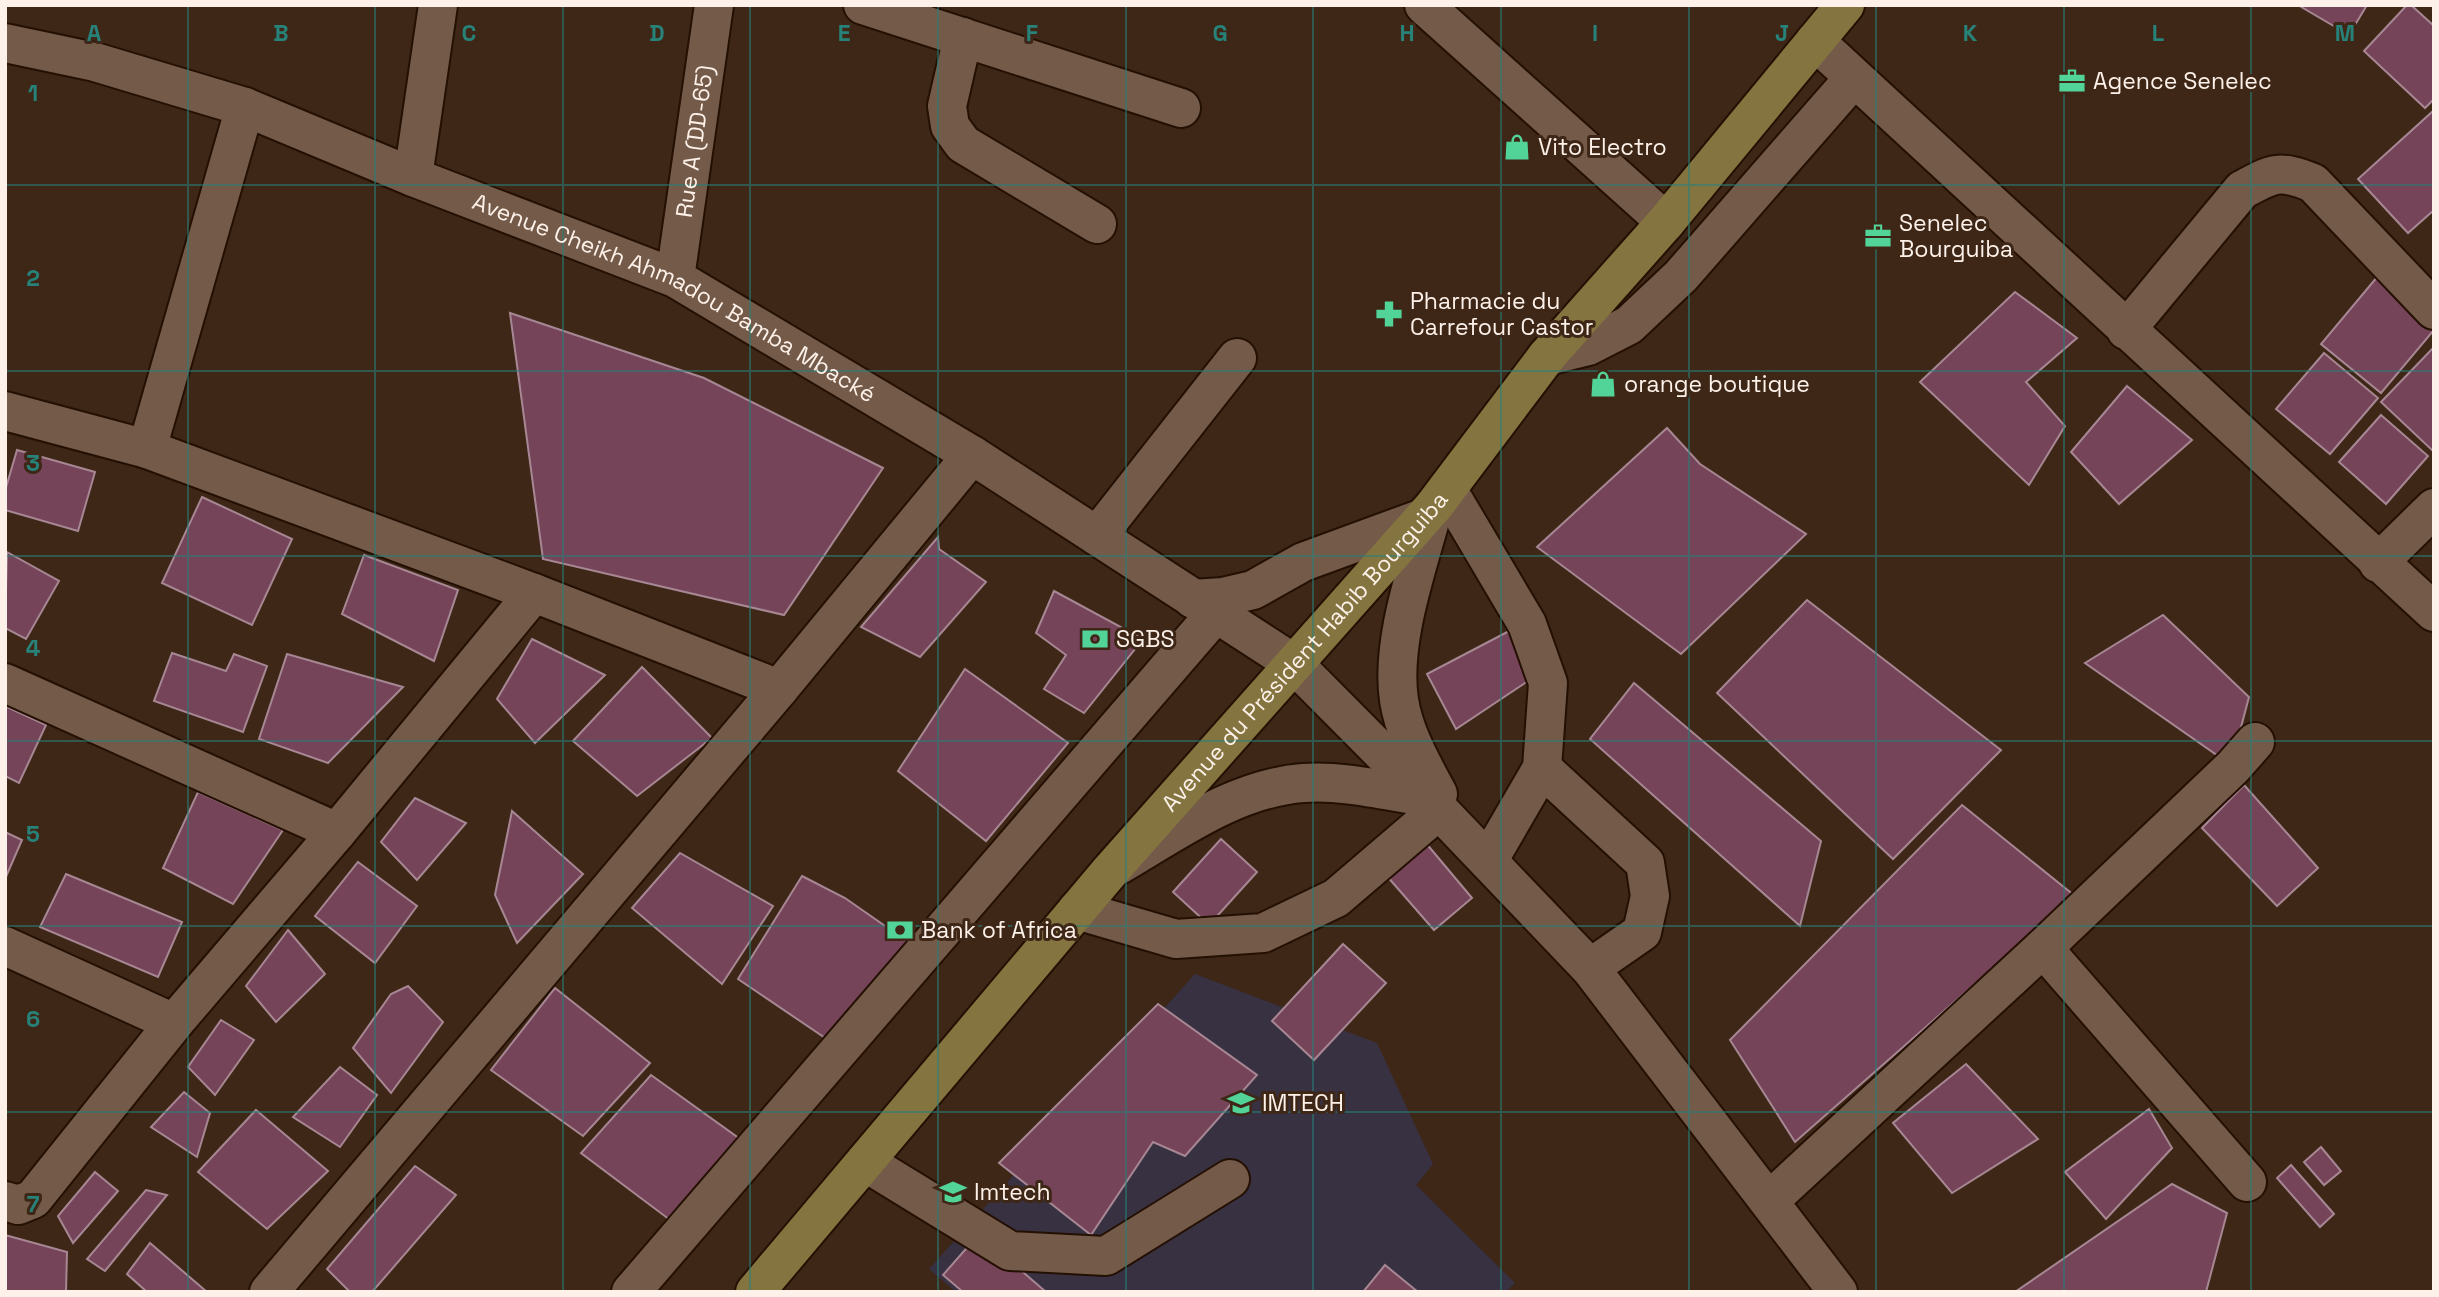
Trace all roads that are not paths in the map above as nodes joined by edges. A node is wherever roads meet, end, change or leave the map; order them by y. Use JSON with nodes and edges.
{"nodes":[{"id":1,"x":438,"y":5,"type":"edge"},
{"id":2,"x":714,"y":5,"type":"edge"},
{"id":3,"x":863,"y":5,"type":"edge"},
{"id":4,"x":1424,"y":5,"type":"edge"},
{"id":5,"x":1846,"y":5,"type":"edge"},
{"id":6,"x":963,"y":37,"type":"junction"},
{"id":7,"x":1815,"y":41,"type":"junction"},
{"id":8,"x":5,"y":43,"type":"edge"},
{"id":9,"x":1854,"y":78,"type":"junction"},
{"id":10,"x":244,"y":107,"type":"junction"},
{"id":11,"x":1181,"y":108,"type":"dead end"},
{"id":12,"x":413,"y":177,"type":"junction"},
{"id":13,"x":1666,"y":222,"type":"junction"},
{"id":14,"x":1097,"y":224,"type":"dead end"},
{"id":15,"x":676,"y":278,"type":"junction"},
{"id":16,"x":2434,"y":310,"type":"edge"},
{"id":17,"x":2126,"y":330,"type":"junction"},
{"id":18,"x":1547,"y":356,"type":"junction"},
{"id":19,"x":1237,"y":358,"type":"dead end"},
{"id":20,"x":5,"y":411,"type":"edge"},
{"id":21,"x":147,"y":449,"type":"junction"},
{"id":22,"x":972,"y":455,"type":"junction"},
{"id":23,"x":1434,"y":504,"type":"junction"},
{"id":24,"x":2434,"y":508,"type":"edge"},
{"id":25,"x":1097,"y":536,"type":"junction"},
{"id":26,"x":2378,"y":563,"type":"junction"},
{"id":27,"x":534,"y":593,"type":"junction"},
{"id":28,"x":1205,"y":606,"type":"junction"},
{"id":29,"x":2434,"y":612,"type":"edge"},
{"id":30,"x":1293,"y":663,"type":"junction"},
{"id":31,"x":5,"y":683,"type":"edge"},
{"id":32,"x":779,"y":689,"type":"junction"},
{"id":33,"x":2255,"y":742,"type":"dead end"},
{"id":34,"x":1542,"y":768,"type":"junction"},
{"id":35,"x":1440,"y":811,"type":"junction"},
{"id":36,"x":337,"y":832,"type":"junction"},
{"id":37,"x":1488,"y":861,"type":"junction"},
{"id":38,"x":1111,"y":870,"type":"junction"},
{"id":39,"x":1077,"y":910,"type":"junction"},
{"id":40,"x":5,"y":946,"type":"edge"},
{"id":41,"x":2043,"y":948,"type":"junction"},
{"id":42,"x":1590,"y":968,"type":"junction"},
{"id":43,"x":174,"y":1023,"type":"junction"},
{"id":44,"x":865,"y":1162,"type":"junction"},
{"id":45,"x":1230,"y":1179,"type":"dead end"},
{"id":46,"x":2247,"y":1182,"type":"dead end"},
{"id":47,"x":5,"y":1201,"type":"edge"},
{"id":48,"x":1769,"y":1201,"type":"junction"},
{"id":49,"x":269,"y":1292,"type":"edge"},
{"id":50,"x":631,"y":1292,"type":"edge"},
{"id":51,"x":755,"y":1292,"type":"edge"},
{"id":52,"x":1838,"y":1292,"type":"edge"}],
"edges":[{"from":1,"to":12,"type":"street"},
{"from":2,"to":15,"type":"street","name":"Rue A (DD-65)"},
{"from":3,"to":6,"type":"street"},
{"from":4,"to":13,"type":"street"},
{"from":5,"to":7,"type":"main road","name":"Avenue du Président Habib Bourguiba"},
{"from":6,"to":11,"type":"street"},
{"from":6,"to":14,"type":"street"},
{"from":7,"to":9,"type":"street"},
{"from":7,"to":13,"type":"main road","name":"Avenue du Président Habib Bourguiba"},
{"from":8,"to":10,"type":"street","name":"Avenue Cheikh Ahmadou Bamba Mbacké"},
{"from":9,"to":17,"type":"street"},
{"from":9,"to":18,"type":"street"},
{"from":10,"to":12,"type":"street","name":"Avenue Cheikh Ahmadou Bamba Mbacké"},
{"from":10,"to":21,"type":"street"},
{"from":12,"to":15,"type":"street","name":"Avenue Cheikh Ahmadou Bamba Mbacké"},
{"from":13,"to":18,"type":"main road","name":"Avenue du Président Habib Bourguiba"},
{"from":15,"to":22,"type":"street","name":"Avenue Cheikh Ahmadou Bamba Mbacké"},
{"from":16,"to":17,"type":"street"},
{"from":17,"to":26,"type":"street"},
{"from":18,"to":23,"type":"main road","name":"Avenue du Président Habib Bourguiba"},
{"from":19,"to":25,"type":"street"},
{"from":20,"to":21,"type":"street"},
{"from":21,"to":27,"type":"street"},
{"from":22,"to":25,"type":"street","name":"Avenue Cheikh Ahmadou Bamba Mbacké"},
{"from":22,"to":32,"type":"street"},
{"from":23,"to":28,"type":"street"},
{"from":23,"to":30,"type":"main road","name":"Avenue du Président Habib Bourguiba"},
{"from":23,"to":34,"type":"street"},
{"from":23,"to":35,"type":"street"},
{"from":24,"to":26,"type":"street"},
{"from":25,"to":28,"type":"street","name":"Avenue Cheikh Ahmadou Bamba Mbacké"},
{"from":26,"to":29,"type":"street"},
{"from":27,"to":32,"type":"street"},
{"from":27,"to":36,"type":"street"},
{"from":28,"to":30,"type":"street","name":"Avenue Cheikh Ahmadou Bamba Mbacké"},
{"from":28,"to":50,"type":"street"},
{"from":30,"to":35,"type":"street","name":"Avenue Cheikh Ahmadou Bamba Mbacké"},
{"from":30,"to":38,"type":"main road","name":"Avenue du Président Habib Bourguiba"},
{"from":31,"to":36,"type":"street"},
{"from":32,"to":49,"type":"street"},
{"from":33,"to":41,"type":"street"},
{"from":34,"to":37,"type":"street"},
{"from":34,"to":42,"type":"street"},
{"from":35,"to":37,"type":"street","name":"Avenue Cheikh Ahmadou Bamba Mbacké"},
{"from":35,"to":38,"type":"street"},
{"from":35,"to":39,"type":"street"},
{"from":36,"to":43,"type":"street"},
{"from":37,"to":42,"type":"street","name":"Avenue Cheikh Ahmadou Bamba Mbacké"},
{"from":38,"to":39,"type":"main road","name":"Avenue du Président Habib Bourguiba"},
{"from":39,"to":44,"type":"main road","name":"Avenue du Président Habib Bourguiba"},
{"from":40,"to":43,"type":"street"},
{"from":41,"to":46,"type":"street"},
{"from":41,"to":48,"type":"street"},
{"from":42,"to":48,"type":"street","name":"Avenue Cheikh Ahmadou Bamba Mbacké"},
{"from":43,"to":47,"type":"street"},
{"from":44,"to":45,"type":"street"},
{"from":44,"to":51,"type":"main road","name":"Avenue du Président Habib Bourguiba"},
{"from":48,"to":52,"type":"street","name":"Avenue Cheikh Ahmadou Bamba Mbacké"}]}
